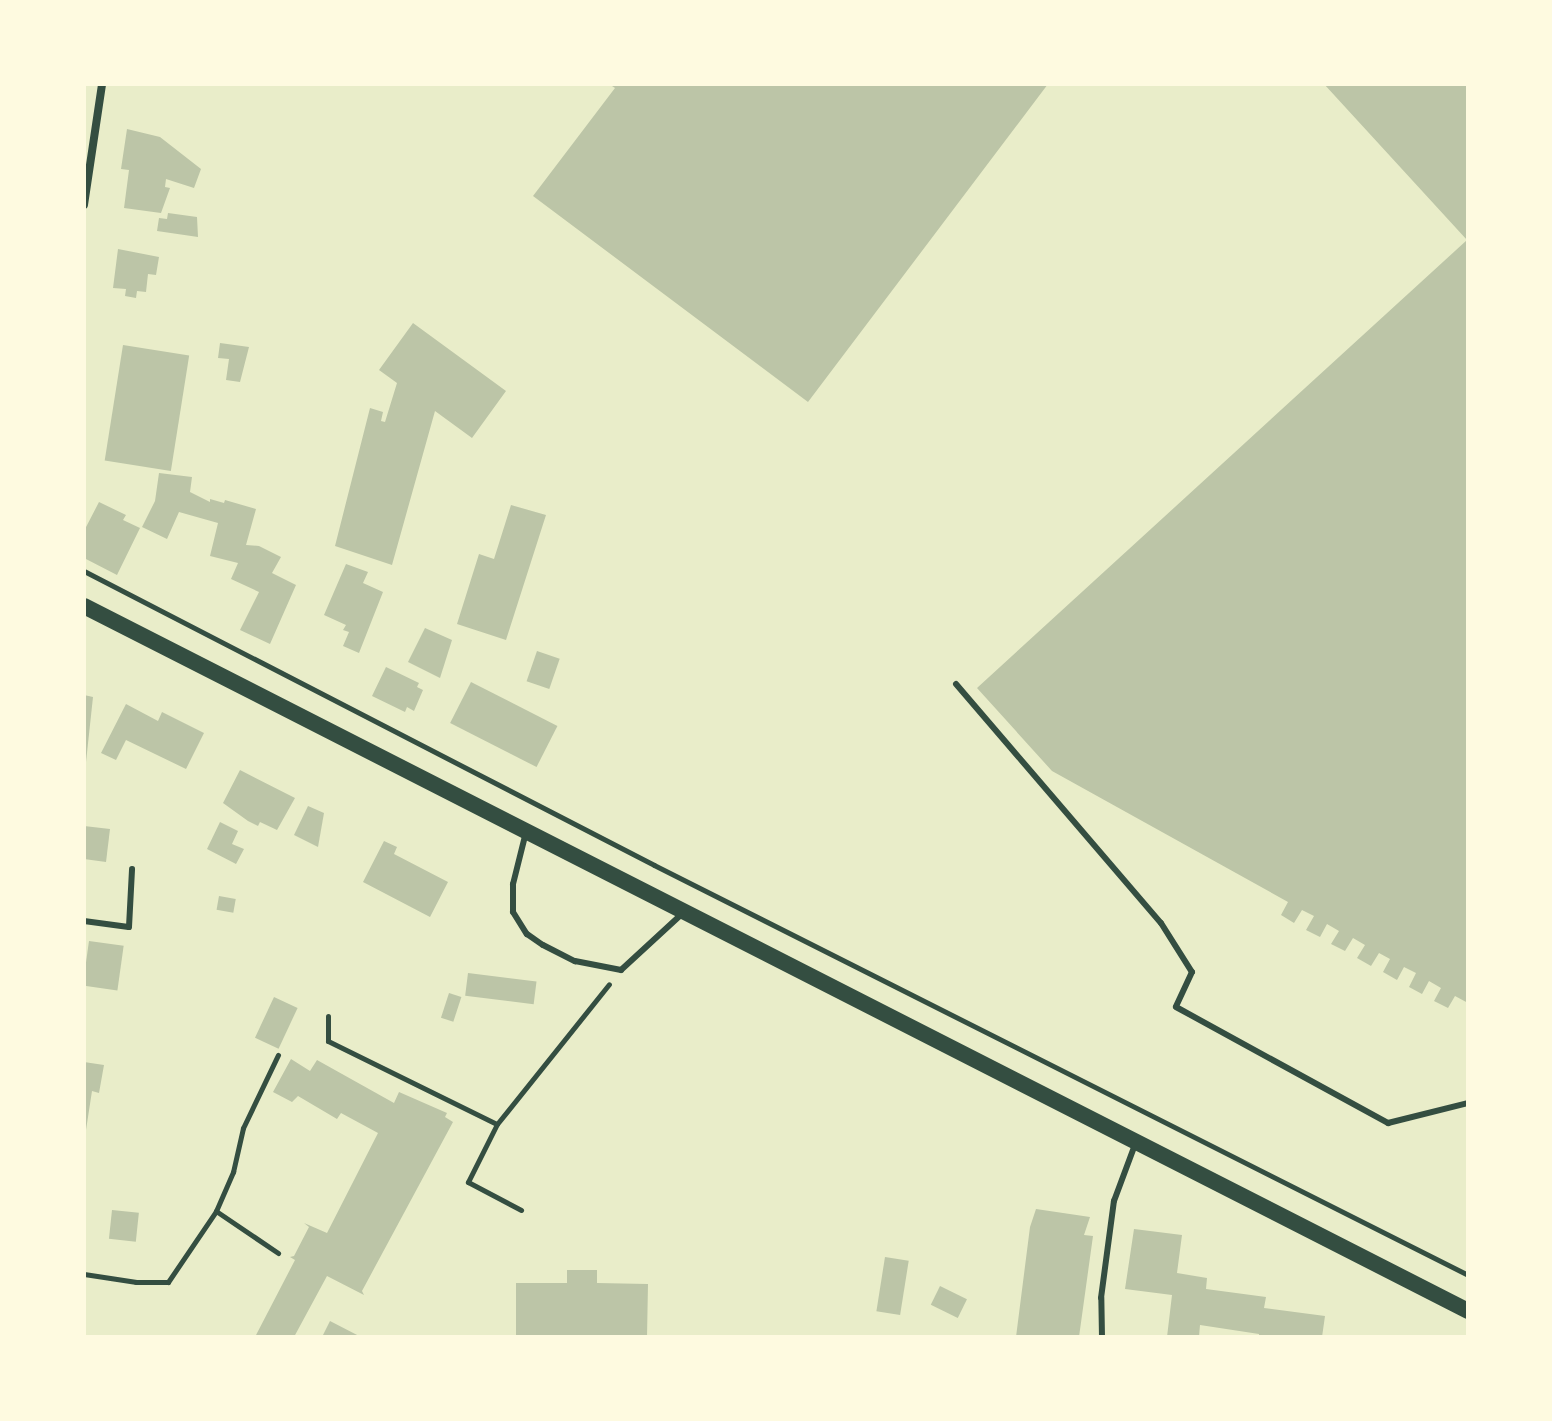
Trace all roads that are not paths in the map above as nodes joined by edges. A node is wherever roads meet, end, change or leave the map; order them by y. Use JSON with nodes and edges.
{"nodes":[{"id":1,"x":102,"y":84,"type":"edge"},
{"id":2,"x":84,"y":205,"type":"edge"},
{"id":3,"x":84,"y":606,"type":"edge"},
{"id":4,"x":956,"y":684,"type":"dead end"},
{"id":5,"x":526,"y":832,"type":"junction"},
{"id":6,"x":132,"y":869,"type":"dead end"},
{"id":7,"x":684,"y":913,"type":"junction"},
{"id":8,"x":84,"y":921,"type":"edge"},
{"id":9,"x":1468,"y":1103,"type":"edge"},
{"id":10,"x":1136,"y":1142,"type":"junction"},
{"id":11,"x":1468,"y":1311,"type":"edge"},
{"id":12,"x":1102,"y":1337,"type":"edge"}],
"edges":[{"from":1,"to":2,"type":"street"},
{"from":3,"to":5,"type":"main road"},
{"from":4,"to":9,"type":"lane"},
{"from":5,"to":7,"type":"main road"},
{"from":5,"to":7,"type":"lane"},
{"from":6,"to":8,"type":"lane"},
{"from":7,"to":10,"type":"main road"},
{"from":10,"to":11,"type":"main road"},
{"from":10,"to":12,"type":"lane"}]}
